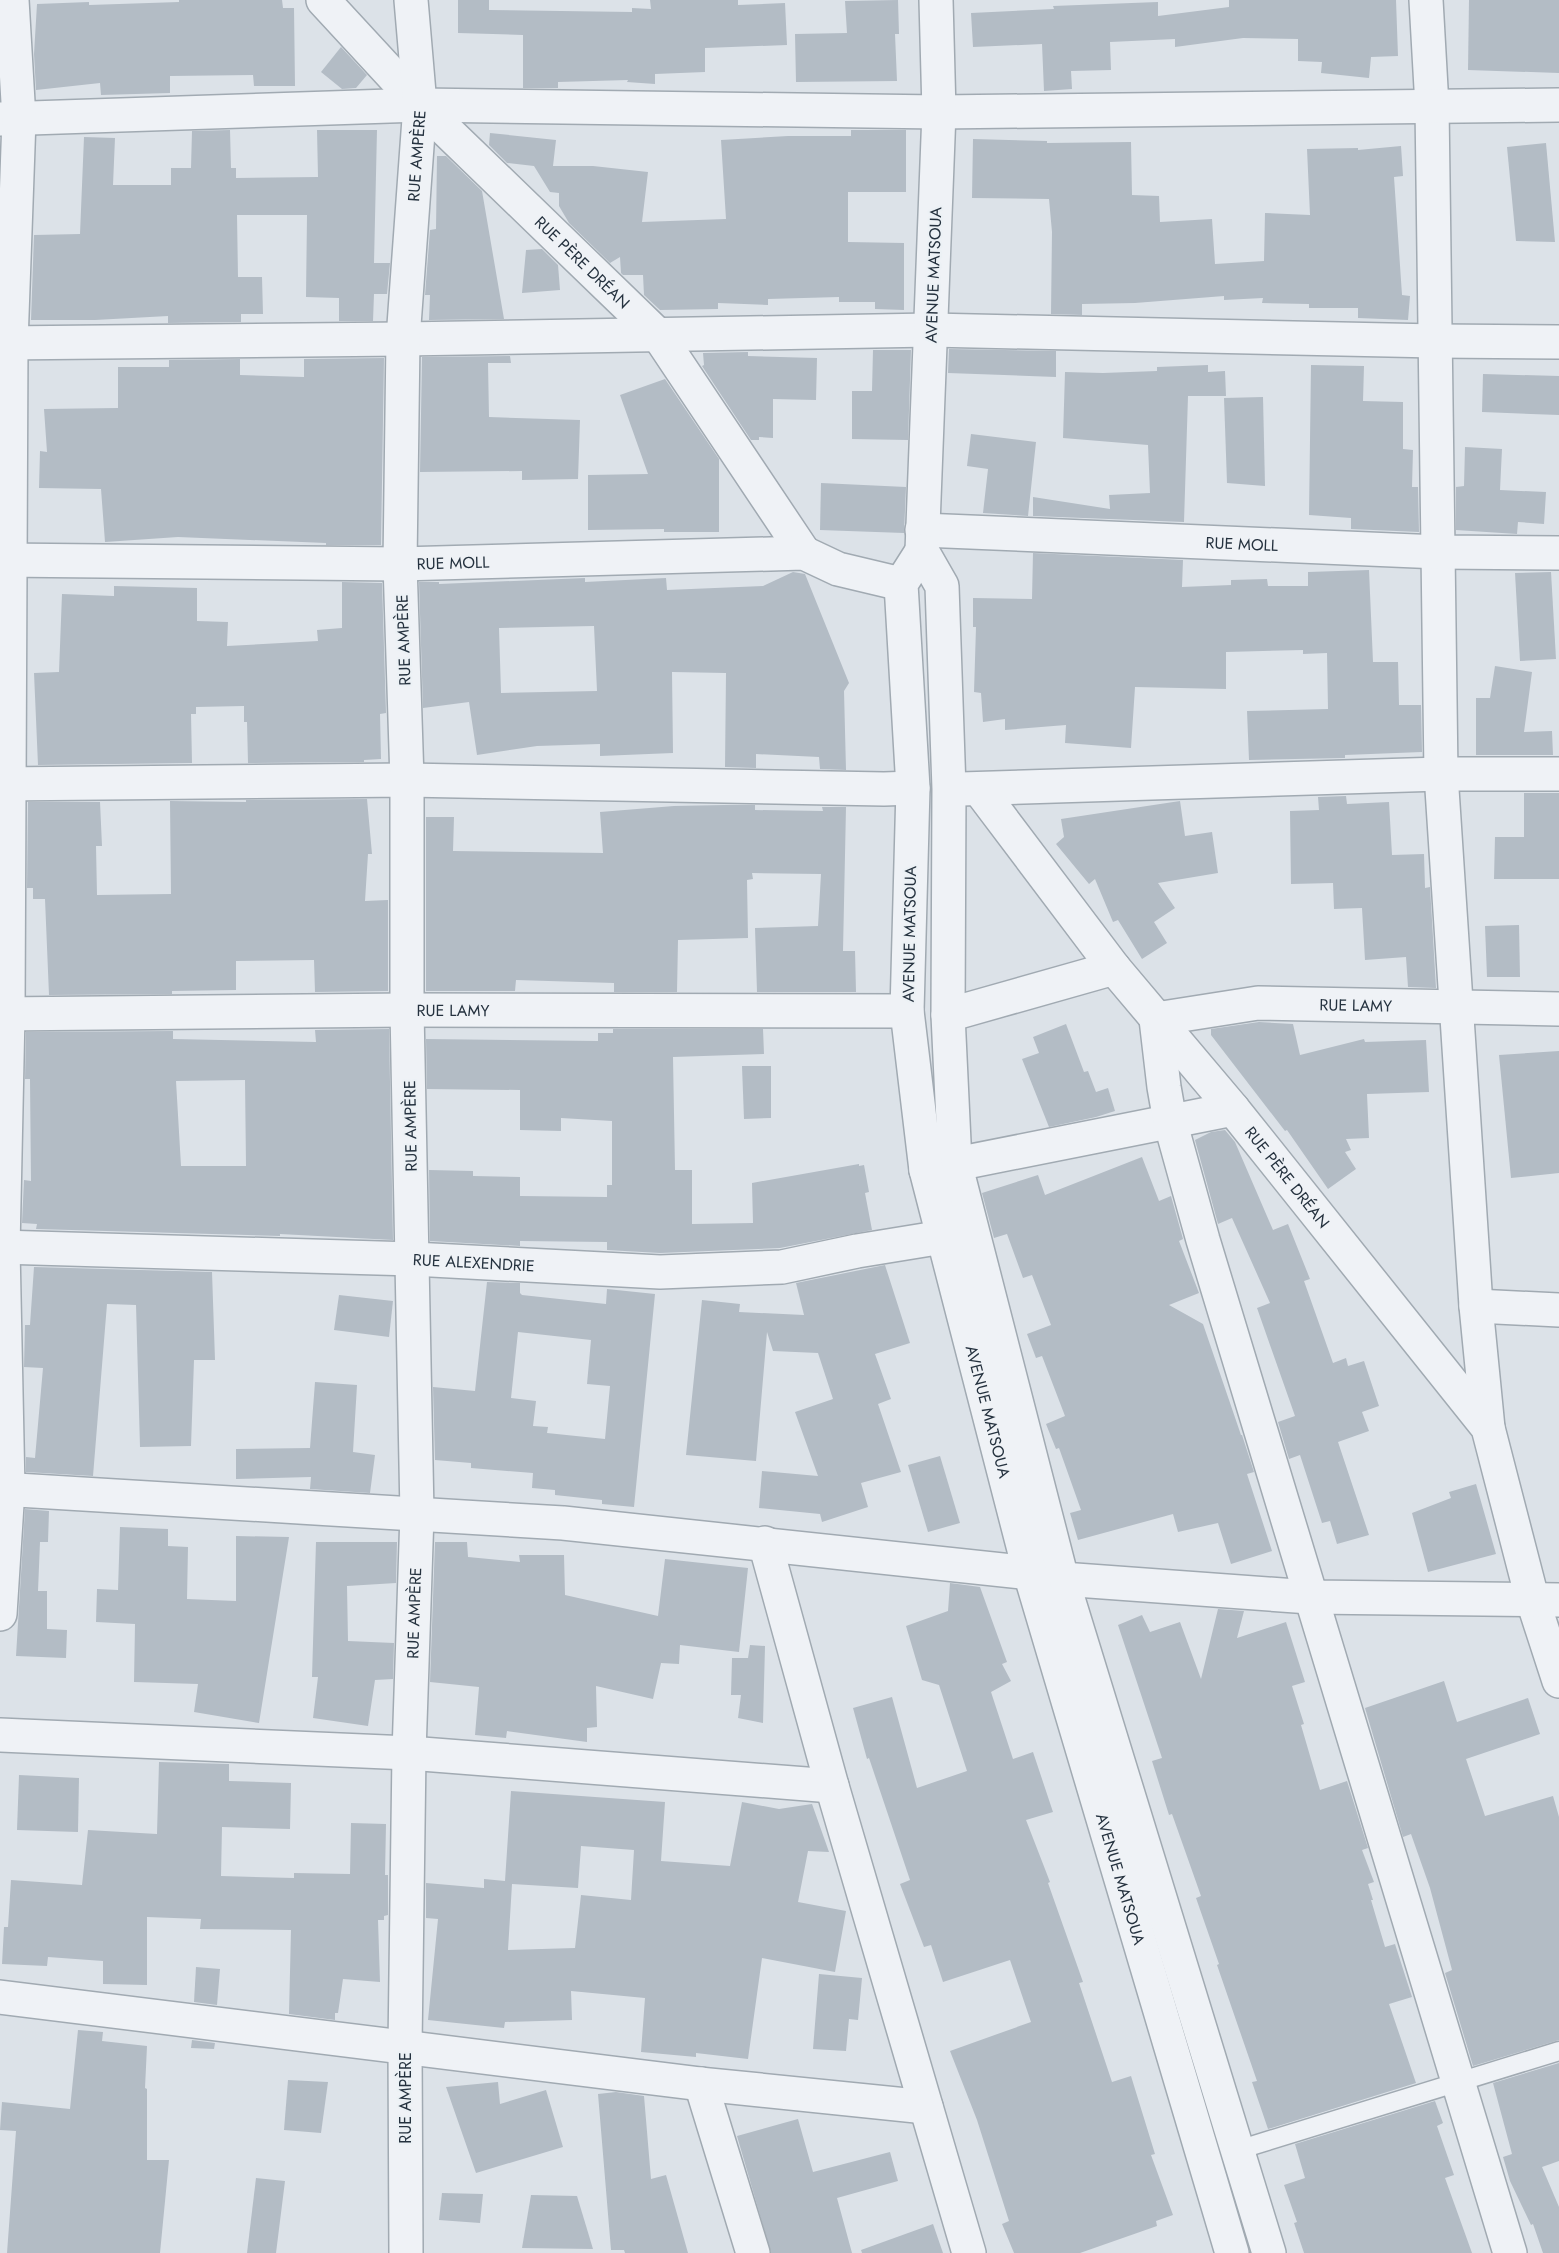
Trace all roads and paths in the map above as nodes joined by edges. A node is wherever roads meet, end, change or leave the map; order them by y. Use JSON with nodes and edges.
{"nodes":[{"id":1,"x":12,"y":0,"type":"edge"},
{"id":2,"x":323,"y":0,"type":"edge"},
{"id":3,"x":411,"y":0,"type":"edge"},
{"id":4,"x":936,"y":0,"type":"edge"},
{"id":5,"x":1426,"y":0,"type":"edge"},
{"id":6,"x":420,"y":105,"type":"junction"},
{"id":7,"x":1559,"y":105,"type":"edge"},
{"id":8,"x":1432,"y":106,"type":"junction"},
{"id":9,"x":939,"y":112,"type":"junction"},
{"id":10,"x":9,"y":118,"type":"edge"},
{"id":11,"x":931,"y":330,"type":"junction"},
{"id":12,"x":659,"y":336,"type":"junction"},
{"id":13,"x":403,"y":339,"type":"junction"},
{"id":14,"x":1436,"y":341,"type":"junction"},
{"id":15,"x":1559,"y":342,"type":"edge"},
{"id":16,"x":6,"y":343,"type":"edge"},
{"id":17,"x":922,"y":541,"type":"junction"},
{"id":18,"x":1439,"y":552,"type":"junction"},
{"id":19,"x":1559,"y":553,"type":"edge"},
{"id":20,"x":804,"y":554,"type":"junction"},
{"id":21,"x":6,"y":560,"type":"edge"},
{"id":22,"x":400,"y":564,"type":"junction"},
{"id":23,"x":901,"y":584,"type":"junction"},
{"id":24,"x":1441,"y":774,"type":"junction"},
{"id":25,"x":1559,"y":774,"type":"edge"},
{"id":26,"x":407,"y":780,"type":"junction"},
{"id":27,"x":4,"y":784,"type":"edge"},
{"id":28,"x":913,"y":788,"type":"junction"},
{"id":29,"x":964,"y":789,"type":"junction"},
{"id":30,"x":1114,"y":968,"type":"junction"},
{"id":31,"x":1456,"y":1006,"type":"junction"},
{"id":32,"x":1559,"y":1009,"type":"edge"},
{"id":33,"x":407,"y":1010,"type":"junction"},
{"id":34,"x":907,"y":1011,"type":"junction"},
{"id":35,"x":4,"y":1014,"type":"edge"},
{"id":36,"x":948,"y":1015,"type":"junction"},
{"id":37,"x":1156,"y":1020,"type":"junction"},
{"id":38,"x":1233,"y":1108,"type":"junction"},
{"id":39,"x":1170,"y":1121,"type":"junction"},
{"id":40,"x":941,"y":1167,"type":"junction"},
{"id":41,"x":944,"y":1237,"type":"junction"},
{"id":42,"x":2,"y":1247,"type":"edge"},
{"id":43,"x":413,"y":1259,"type":"junction"},
{"id":44,"x":1476,"y":1306,"type":"junction"},
{"id":45,"x":1559,"y":1310,"type":"edge"},
{"id":46,"x":1488,"y":1428,"type":"junction"},
{"id":47,"x":4,"y":1489,"type":"edge"},
{"id":48,"x":417,"y":1514,"type":"junction"},
{"id":49,"x":765,"y":1543,"type":"junction"},
{"id":50,"x":1030,"y":1573,"type":"junction"},
{"id":51,"x":1062,"y":1579,"type":"junction"},
{"id":52,"x":1310,"y":1597,"type":"junction"},
{"id":53,"x":1546,"y":1599,"type":"edge"},
{"id":54,"x":0,"y":1614,"type":"edge"},
{"id":55,"x":1559,"y":1681,"type":"edge"},
{"id":56,"x":0,"y":1735,"type":"edge"},
{"id":57,"x":409,"y":1753,"type":"junction"},
{"id":58,"x":832,"y":1786,"type":"junction"},
{"id":59,"x":0,"y":1997,"type":"edge"},
{"id":60,"x":405,"y":2047,"type":"junction"},
{"id":61,"x":1559,"y":2051,"type":"edge"},
{"id":62,"x":1457,"y":2083,"type":"junction"},
{"id":63,"x":701,"y":2084,"type":"junction"},
{"id":64,"x":926,"y":2107,"type":"junction"},
{"id":65,"x":1239,"y":2150,"type":"junction"},
{"id":66,"x":406,"y":2253,"type":"edge"},
{"id":67,"x":753,"y":2253,"type":"edge"},
{"id":68,"x":969,"y":2253,"type":"edge"},
{"id":69,"x":1232,"y":2253,"type":"edge"},
{"id":70,"x":1269,"y":2253,"type":"edge"},
{"id":71,"x":1510,"y":2253,"type":"edge"}],
"edges":[{"from":1,"to":10,"type":"street"},
{"from":2,"to":6,"type":"street","name":"RUE PÈRE DRÉAN"},
{"from":3,"to":6,"type":"street","name":"RUE AMPÈRE"},
{"from":4,"to":9,"type":"street","name":"AVENUE MATSOUA"},
{"from":5,"to":8,"type":"street"},
{"from":6,"to":9,"type":"street"},
{"from":6,"to":10,"type":"street"},
{"from":6,"to":12,"type":"street","name":"RUE PÈRE DRÉAN"},
{"from":6,"to":13,"type":"street","name":"RUE AMPÈRE"},
{"from":7,"to":8,"type":"street"},
{"from":8,"to":9,"type":"street"},
{"from":8,"to":14,"type":"street"},
{"from":9,"to":11,"type":"street","name":"AVENUE MATSOUA"},
{"from":10,"to":16,"type":"street"},
{"from":11,"to":12,"type":"street"},
{"from":11,"to":14,"type":"street"},
{"from":11,"to":17,"type":"street","name":"AVENUE MATSOUA"},
{"from":12,"to":13,"type":"street"},
{"from":12,"to":20,"type":"street","name":"RUE PÈRE DRÉAN"},
{"from":13,"to":16,"type":"street"},
{"from":13,"to":22,"type":"street","name":"RUE AMPÈRE"},
{"from":14,"to":15,"type":"street"},
{"from":14,"to":18,"type":"street"},
{"from":16,"to":21,"type":"street"},
{"from":17,"to":18,"type":"street","name":"RUE MOLL"},
{"from":17,"to":23,"type":"street","name":"AVENUE MATSOUA"},
{"from":17,"to":29,"type":"street","name":"AVENUE MATSOUA"},
{"from":18,"to":19,"type":"street","name":"RUE MOLL"},
{"from":18,"to":24,"type":"street"},
{"from":20,"to":22,"type":"street","name":"RUE MOLL"},
{"from":20,"to":23,"type":"street","name":"RUE MOLL"},
{"from":21,"to":22,"type":"street","name":"RUE MOLL"},
{"from":21,"to":27,"type":"street"},
{"from":22,"to":26,"type":"street","name":"RUE AMPÈRE"},
{"from":23,"to":28,"type":"street","name":"AVENUE MATSOUA"},
{"from":24,"to":25,"type":"street"},
{"from":24,"to":29,"type":"street"},
{"from":24,"to":31,"type":"street"},
{"from":26,"to":27,"type":"street"},
{"from":26,"to":28,"type":"street"},
{"from":26,"to":33,"type":"street","name":"RUE AMPÈRE"},
{"from":27,"to":35,"type":"street"},
{"from":28,"to":34,"type":"street","name":"AVENUE MATSOUA"},
{"from":29,"to":30,"type":"street","name":"RUE PÈRE DRÉAN"},
{"from":29,"to":36,"type":"street","name":"AVENUE MATSOUA"},
{"from":30,"to":36,"type":"street"},
{"from":30,"to":37,"type":"street","name":"RUE PÈRE DRÉAN"},
{"from":31,"to":32,"type":"street","name":"RUE LAMY"},
{"from":31,"to":37,"type":"street","name":"RUE LAMY"},
{"from":31,"to":44,"type":"street"},
{"from":33,"to":34,"type":"street","name":"RUE LAMY"},
{"from":33,"to":35,"type":"street","name":"RUE LAMY"},
{"from":33,"to":43,"type":"street","name":"RUE AMPÈRE"},
{"from":34,"to":40,"type":"street","name":"AVENUE MATSOUA"},
{"from":35,"to":42,"type":"street"},
{"from":36,"to":40,"type":"street","name":"AVENUE MATSOUA"},
{"from":37,"to":38,"type":"street","name":"RUE PÈRE DRÉAN"},
{"from":37,"to":39,"type":"street"},
{"from":38,"to":39,"type":"street"},
{"from":38,"to":46,"type":"street","name":"RUE PÈRE DRÉAN"},
{"from":39,"to":40,"type":"street"},
{"from":39,"to":52,"type":"street"},
{"from":40,"to":41,"type":"street","name":"AVENUE MATSOUA"},
{"from":40,"to":51,"type":"street","name":"AVENUE MATSOUA"},
{"from":41,"to":43,"type":"street","name":"RUE ALEXENDRIE"},
{"from":41,"to":50,"type":"street","name":"AVENUE MATSOUA"},
{"from":42,"to":43,"type":"street","name":"RUE ALEXENDRIE"},
{"from":42,"to":47,"type":"street"},
{"from":43,"to":48,"type":"street","name":"RUE AMPÈRE"},
{"from":44,"to":45,"type":"street"},
{"from":44,"to":46,"type":"street"},
{"from":46,"to":53,"type":"street","name":"RUE PÈRE DRÉAN"},
{"from":47,"to":48,"type":"street"},
{"from":47,"to":54,"type":"street"},
{"from":48,"to":49,"type":"street"},
{"from":48,"to":57,"type":"street","name":"RUE AMPÈRE"},
{"from":49,"to":50,"type":"street"},
{"from":49,"to":58,"type":"street"},
{"from":50,"to":51,"type":"street"},
{"from":50,"to":69,"type":"street","name":"AVENUE MATSOUA"},
{"from":51,"to":52,"type":"street"},
{"from":51,"to":65,"type":"street","name":"AVENUE MATSOUA"},
{"from":52,"to":53,"type":"street"},
{"from":52,"to":62,"type":"street"},
{"from":53,"to":55,"type":"street","name":"RUE PÈRE DRÉAN"},
{"from":56,"to":57,"type":"street"},
{"from":57,"to":58,"type":"street"},
{"from":57,"to":60,"type":"street","name":"RUE AMPÈRE"},
{"from":58,"to":64,"type":"street"},
{"from":59,"to":60,"type":"street"},
{"from":60,"to":63,"type":"street"},
{"from":60,"to":66,"type":"street","name":"RUE AMPÈRE"},
{"from":61,"to":62,"type":"lane"},
{"from":62,"to":65,"type":"lane"},
{"from":62,"to":71,"type":"street"},
{"from":63,"to":64,"type":"street"},
{"from":63,"to":67,"type":"street"},
{"from":64,"to":68,"type":"street"},
{"from":65,"to":70,"type":"street","name":"AVENUE MATSOUA"}]}
